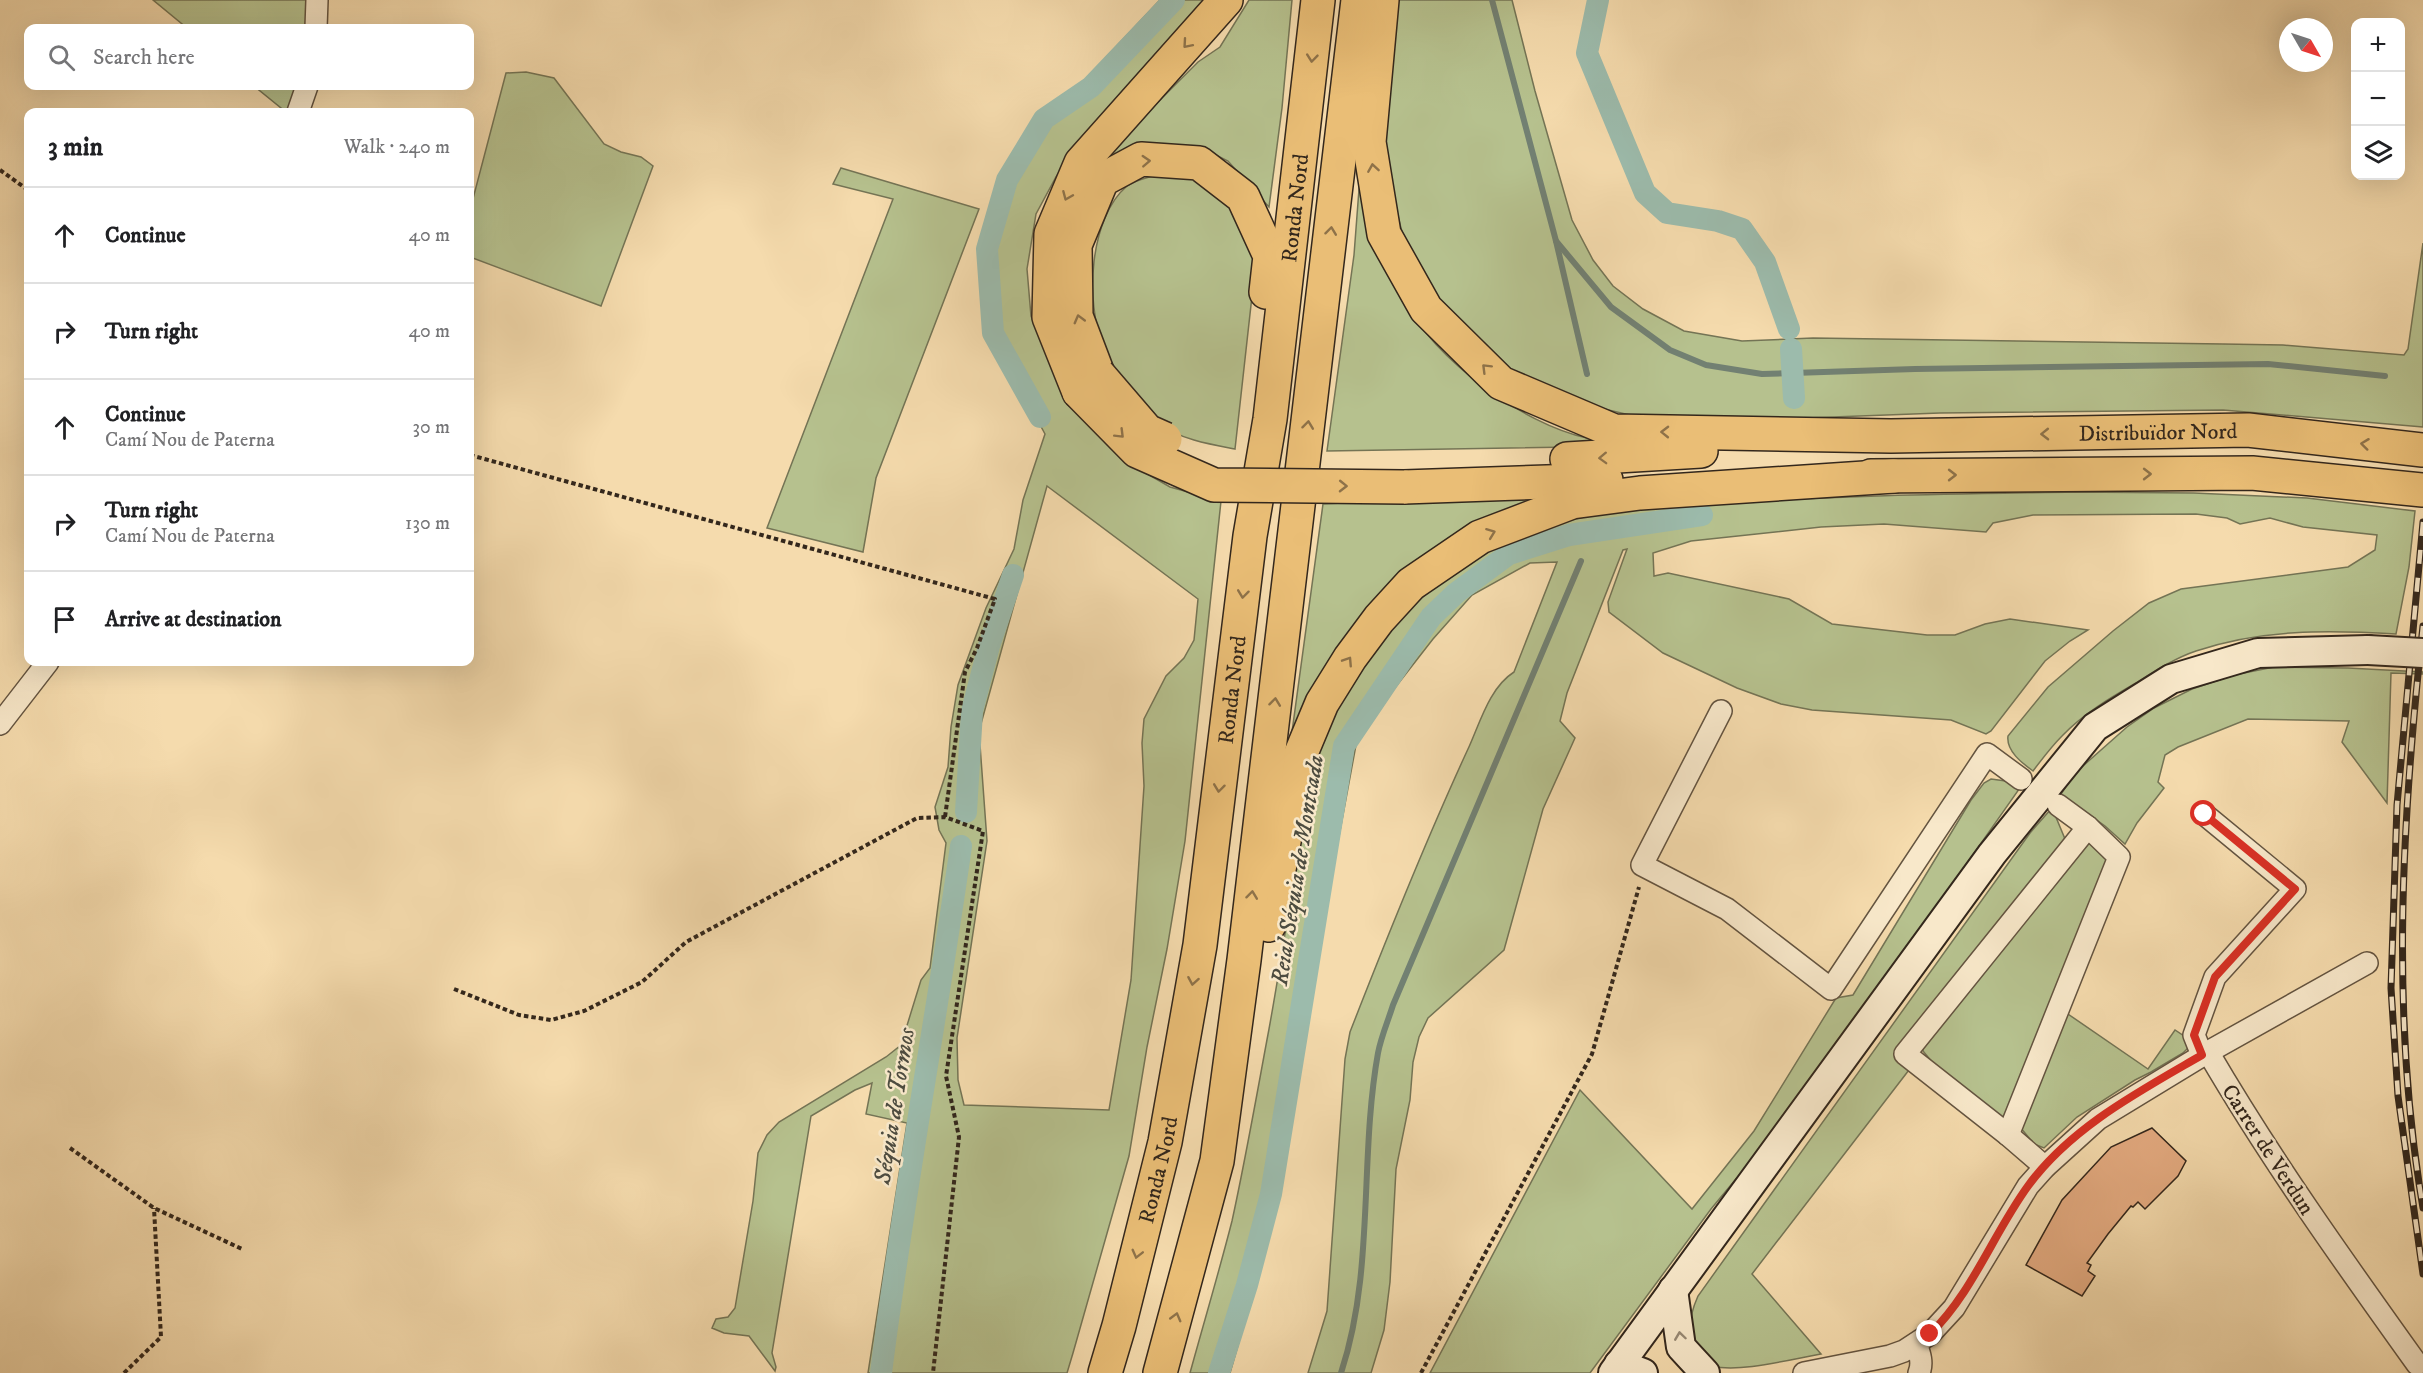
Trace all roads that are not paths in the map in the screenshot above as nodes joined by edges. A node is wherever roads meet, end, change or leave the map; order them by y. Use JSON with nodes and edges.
{"nodes":[{"id":1,"x":317,"y":0,"type":"edge"},
{"id":2,"x":1226,"y":0,"type":"edge"},
{"id":3,"x":1318,"y":0,"type":"edge"},
{"id":4,"x":1358,"y":0,"type":"edge"},
{"id":5,"x":1382,"y":0,"type":"edge"},
{"id":6,"x":316,"y":24,"type":"edge"},
{"id":7,"x":306,"y":90,"type":"edge"},
{"id":8,"x":299,"y":108,"type":"edge"},
{"id":9,"x":1088,"y":383,"type":"junction"},
{"id":10,"x":1891,"y":436,"type":"junction"},
{"id":11,"x":2423,"y":450,"type":"edge"},
{"id":12,"x":1401,"y":476,"type":"junction"},
{"id":13,"x":1894,"y":476,"type":"junction"},
{"id":14,"x":2423,"y":490,"type":"edge"},
{"id":15,"x":1250,"y":536,"type":"junction"},
{"id":16,"x":2423,"y":653,"type":"edge"},
{"id":17,"x":45,"y":666,"type":"edge"},
{"id":18,"x":1721,"y":711,"type":"dead end"},
{"id":19,"x":0,"y":724,"type":"edge"},
{"id":20,"x":2021,"y":778,"type":"dead end"},
{"id":21,"x":2058,"y":805,"type":"dead end"},
{"id":22,"x":2204,"y":814,"type":"dead end"},
{"id":23,"x":2088,"y":827,"type":"junction"},
{"id":24,"x":2367,"y":963,"type":"dead end"},
{"id":25,"x":2205,"y":1054,"type":"junction"},
{"id":26,"x":2008,"y":1135,"type":"junction"},
{"id":27,"x":1217,"y":1161,"type":"junction"},
{"id":28,"x":2044,"y":1167,"type":"junction"},
{"id":29,"x":1673,"y":1290,"type":"junction"},
{"id":30,"x":1916,"y":1344,"type":"junction"},
{"id":31,"x":2417,"y":1364,"type":"dead end"},
{"id":32,"x":1626,"y":1371,"type":"edge"},
{"id":33,"x":1105,"y":1373,"type":"edge"},
{"id":34,"x":1160,"y":1373,"type":"edge"},
{"id":35,"x":1705,"y":1373,"type":"edge"},
{"id":36,"x":1804,"y":1373,"type":"edge"},
{"id":37,"x":1919,"y":1373,"type":"edge"}],
"edges":[{"from":1,"to":6,"type":"street"},
{"from":2,"to":9,"type":"highway","one_way":true},
{"from":3,"to":15,"type":"highway","name":"Ronda Nord","one_way":true},
{"from":27,"to":4,"type":"highway","name":"Ronda Nord","one_way":true},
{"from":10,"to":5,"type":"highway","one_way":true},
{"from":7,"to":8,"type":"street"},
{"from":9,"to":12,"type":"highway","bridge":true},
{"from":9,"to":15,"type":"highway","one_way":true},
{"from":11,"to":10,"type":"highway","name":"Distribuïdor Nord","one_way":true},
{"from":10,"to":12,"type":"highway","one_way":true},
{"from":12,"to":13,"type":"highway"},
{"from":13,"to":14,"type":"highway","name":"Distribuïdor Nord","one_way":true},
{"from":27,"to":13,"type":"highway","one_way":true},
{"from":15,"to":33,"type":"highway","name":"Ronda Nord","one_way":true},
{"from":16,"to":29,"type":"street","bridge":true},
{"from":17,"to":19,"type":"street"},
{"from":18,"to":20,"type":"street"},
{"from":21,"to":23,"type":"street"},
{"from":22,"to":25,"type":"street","name":"Carrer de Verdun"},
{"from":23,"to":26,"type":"street"},
{"from":23,"to":26,"type":"street"},
{"from":24,"to":25,"type":"street"},
{"from":25,"to":28,"type":"street"},
{"from":25,"to":31,"type":"street","name":"Carrer de Verdun"},
{"from":26,"to":28,"type":"street"},
{"from":34,"to":27,"type":"highway","name":"Ronda Nord","one_way":true},
{"from":28,"to":30,"type":"street"},
{"from":29,"to":32,"type":"street"},
{"from":35,"to":29,"type":"street","one_way":true},
{"from":30,"to":36,"type":"street"},
{"from":30,"to":37,"type":"street"}]}
